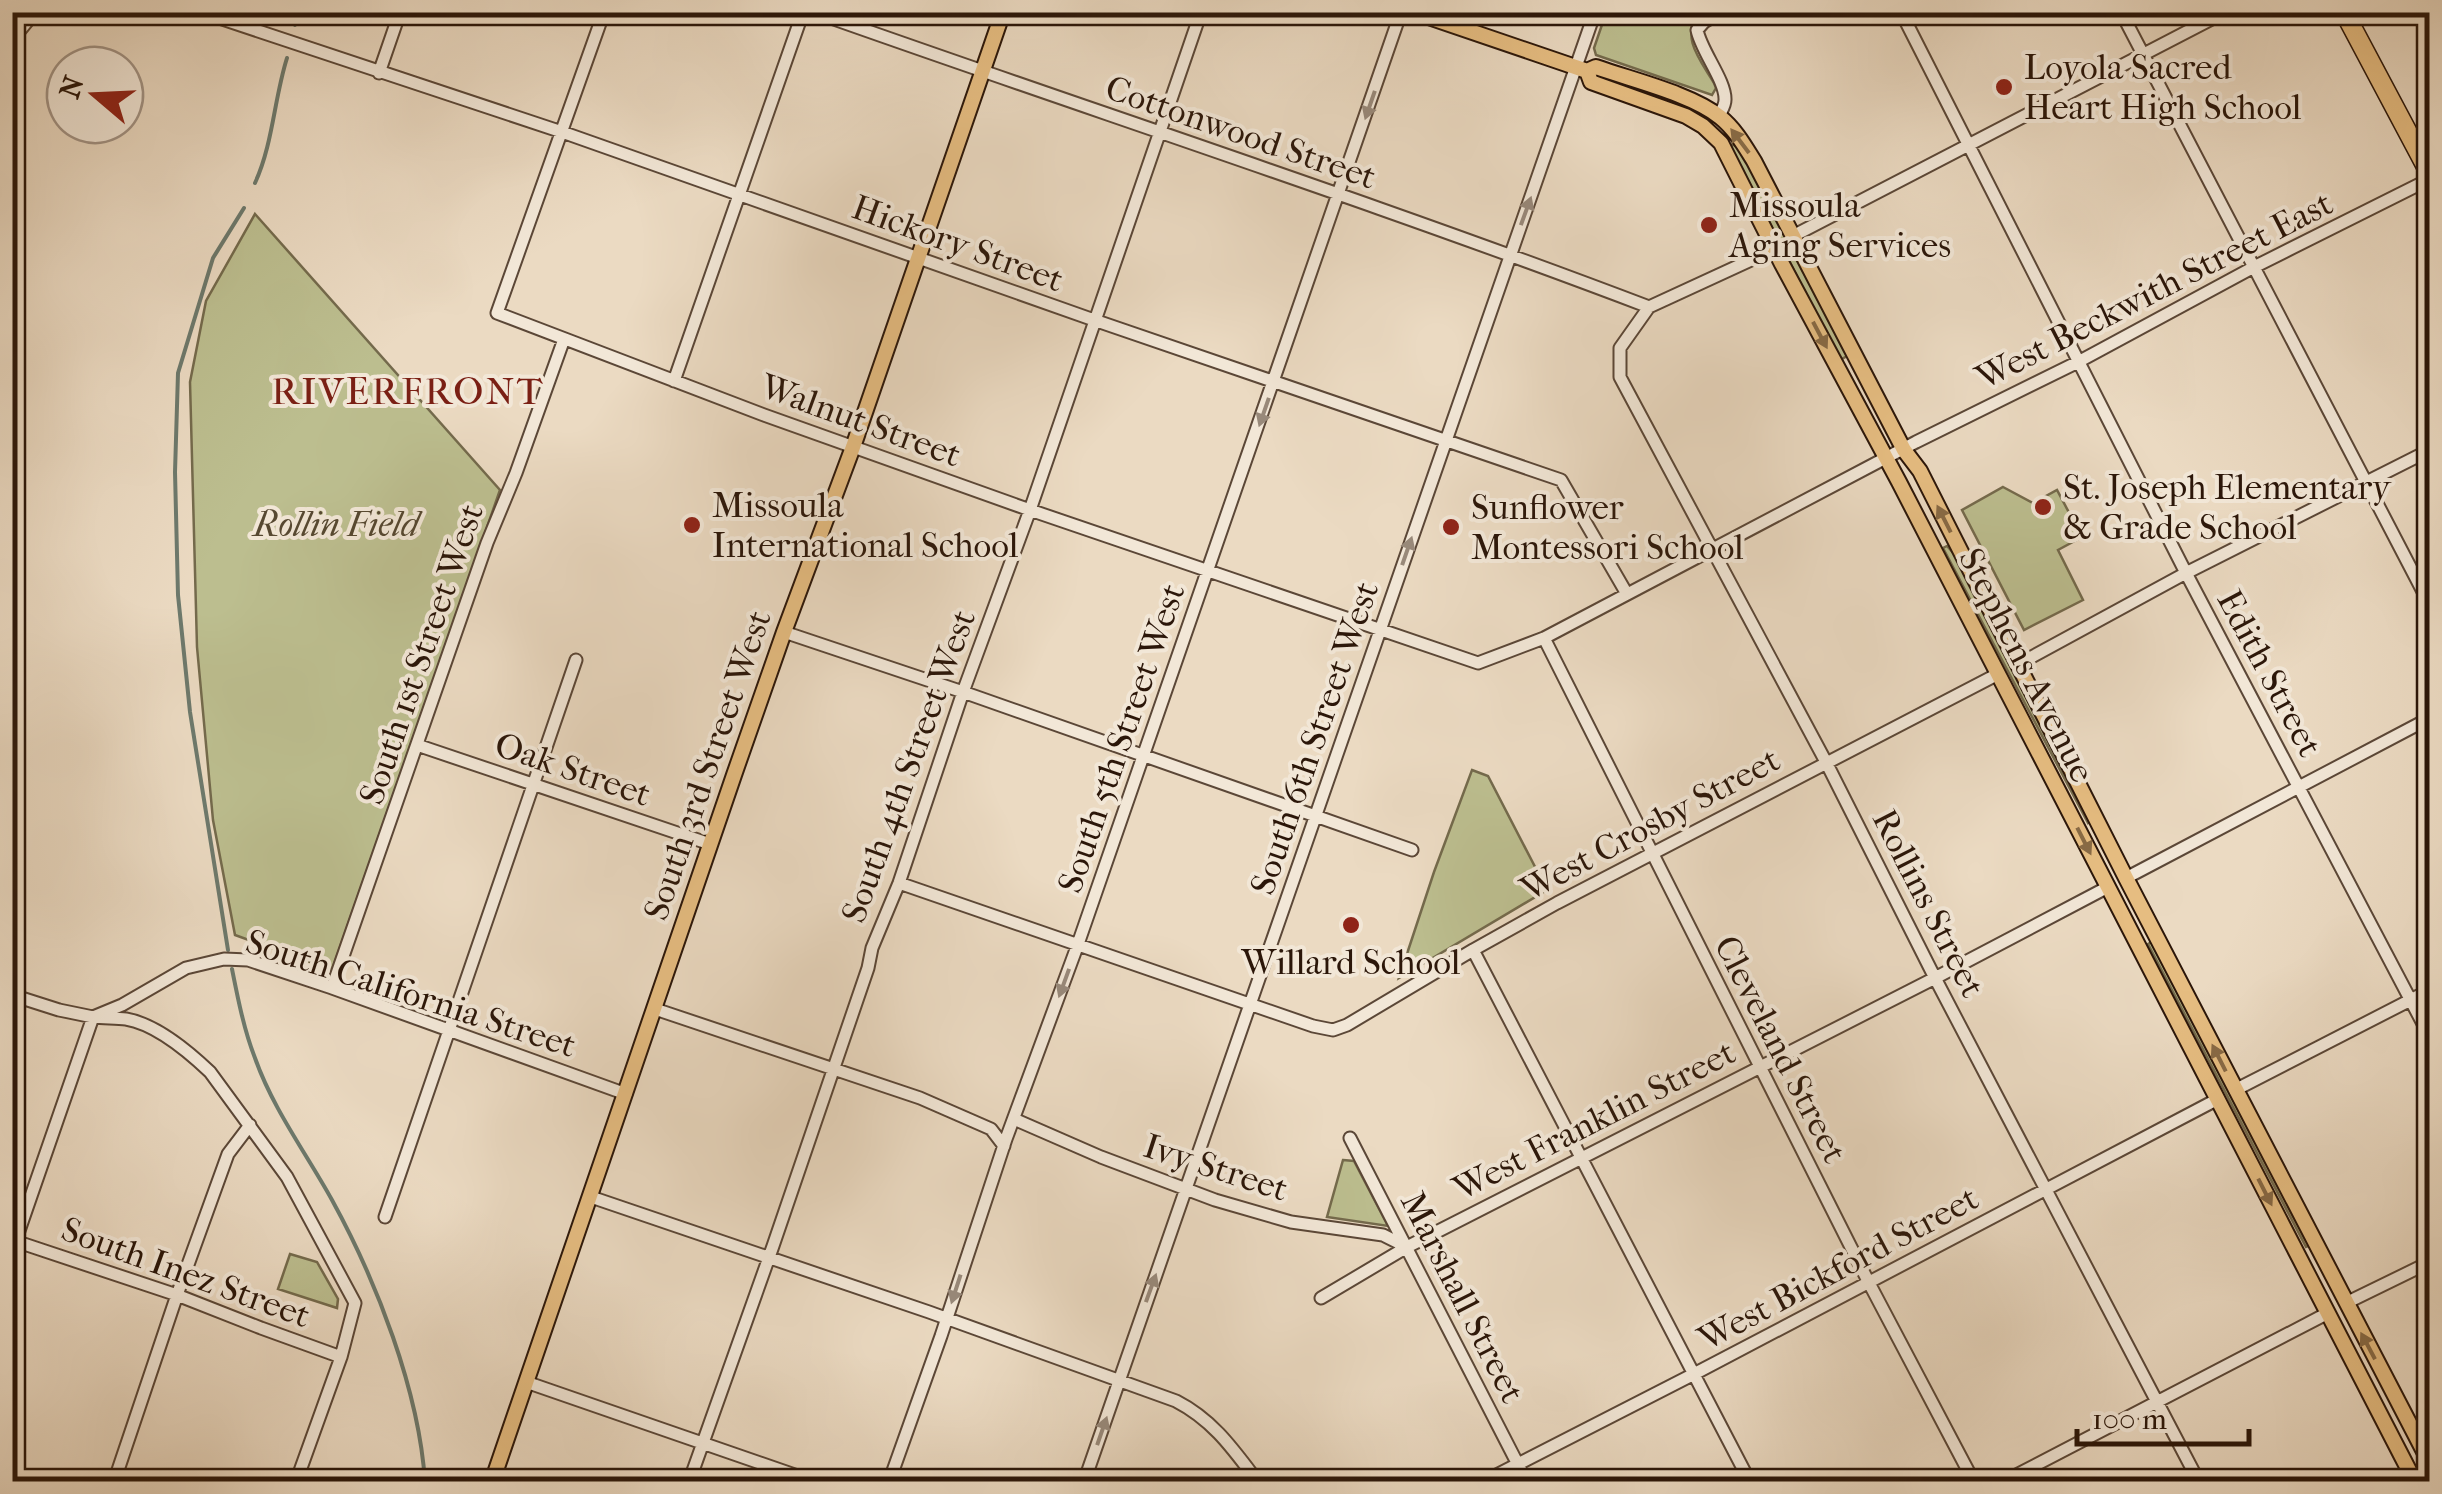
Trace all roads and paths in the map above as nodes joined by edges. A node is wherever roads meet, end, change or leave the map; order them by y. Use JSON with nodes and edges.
{"nodes":[{"id":1,"x":34,"y":12,"type":"edge"},
{"id":2,"x":400,"y":12,"type":"edge"},
{"id":3,"x":604,"y":12,"type":"edge"},
{"id":4,"x":803,"y":12,"type":"edge"},
{"id":5,"x":814,"y":12,"type":"edge"},
{"id":6,"x":1004,"y":12,"type":"edge"},
{"id":7,"x":1201,"y":12,"type":"edge"},
{"id":8,"x":1402,"y":12,"type":"edge"},
{"id":9,"x":1414,"y":12,"type":"edge"},
{"id":10,"x":1595,"y":12,"type":"edge"},
{"id":11,"x":1722,"y":12,"type":"edge"},
{"id":12,"x":1901,"y":12,"type":"edge"},
{"id":13,"x":2122,"y":12,"type":"edge"},
{"id":14,"x":2225,"y":12,"type":"edge"},
{"id":15,"x":2344,"y":12,"type":"edge"},
{"id":16,"x":206,"y":14,"type":"edge"},
{"id":17,"x":12,"y":40,"type":"edge"},
{"id":18,"x":2143,"y":54,"type":"junction"},
{"id":19,"x":1581,"y":69,"type":"junction"},
{"id":20,"x":984,"y":72,"type":"junction"},
{"id":21,"x":379,"y":73,"type":"junction"},
{"id":22,"x":1719,"y":116,"type":"junction"},
{"id":23,"x":562,"y":132,"type":"junction"},
{"id":24,"x":1160,"y":132,"type":"junction"},
{"id":25,"x":1968,"y":146,"type":"junction"},
{"id":26,"x":2430,"y":177,"type":"edge"},
{"id":27,"x":740,"y":194,"type":"junction"},
{"id":28,"x":1340,"y":194,"type":"junction"},
{"id":29,"x":1794,"y":236,"type":"junction"},
{"id":30,"x":1774,"y":249,"type":"junction"},
{"id":31,"x":1510,"y":254,"type":"junction"},
{"id":32,"x":918,"y":258,"type":"junction"},
{"id":33,"x":2254,"y":267,"type":"junction"},
{"id":34,"x":1649,"y":307,"type":"junction"},
{"id":35,"x":1094,"y":320,"type":"junction"},
{"id":36,"x":564,"y":340,"type":"junction"},
{"id":37,"x":2078,"y":362,"type":"junction"},
{"id":38,"x":674,"y":380,"type":"junction"},
{"id":39,"x":1274,"y":382,"type":"junction"},
{"id":40,"x":1445,"y":440,"type":"junction"},
{"id":41,"x":853,"y":447,"type":"junction"},
{"id":42,"x":1904,"y":450,"type":"junction"},
{"id":43,"x":2430,"y":450,"type":"edge"},
{"id":44,"x":1886,"y":458,"type":"junction"},
{"id":45,"x":2365,"y":483,"type":"junction"},
{"id":46,"x":1030,"y":510,"type":"junction"},
{"id":47,"x":1714,"y":550,"type":"junction"},
{"id":48,"x":1208,"y":569,"type":"junction"},
{"id":49,"x":2186,"y":572,"type":"junction"},
{"id":50,"x":1627,"y":594,"type":"junction"},
{"id":51,"x":2430,"y":605,"type":"edge"},
{"id":52,"x":1380,"y":630,"type":"junction"},
{"id":53,"x":784,"y":632,"type":"junction"},
{"id":54,"x":1544,"y":638,"type":"junction"},
{"id":55,"x":576,"y":660,"type":"dead end"},
{"id":56,"x":2017,"y":664,"type":"junction"},
{"id":57,"x":1998,"y":674,"type":"junction"},
{"id":58,"x":963,"y":692,"type":"junction"},
{"id":59,"x":2430,"y":718,"type":"edge"},
{"id":60,"x":418,"y":745,"type":"junction"},
{"id":61,"x":1143,"y":756,"type":"junction"},
{"id":62,"x":1826,"y":762,"type":"junction"},
{"id":63,"x":533,"y":785,"type":"junction"},
{"id":64,"x":2299,"y":786,"type":"junction"},
{"id":65,"x":1316,"y":816,"type":"junction"},
{"id":66,"x":710,"y":844,"type":"junction"},
{"id":67,"x":1412,"y":850,"type":"dead end"},
{"id":68,"x":1652,"y":854,"type":"junction"},
{"id":69,"x":2126,"y":878,"type":"junction"},
{"id":70,"x":898,"y":884,"type":"junction"},
{"id":71,"x":2108,"y":887,"type":"junction"},
{"id":72,"x":1078,"y":944,"type":"junction"},
{"id":73,"x":1473,"y":950,"type":"junction"},
{"id":74,"x":1935,"y":978,"type":"junction"},
{"id":75,"x":332,"y":988,"type":"junction"},
{"id":76,"x":2430,"y":990,"type":"edge"},
{"id":77,"x":12,"y":995,"type":"edge"},
{"id":78,"x":2411,"y":1000,"type":"junction"},
{"id":79,"x":1251,"y":1004,"type":"junction"},
{"id":80,"x":655,"y":1009,"type":"junction"},
{"id":81,"x":93,"y":1017,"type":"junction"},
{"id":82,"x":449,"y":1030,"type":"junction"},
{"id":83,"x":2430,"y":1037,"type":"edge"},
{"id":84,"x":1759,"y":1066,"type":"junction"},
{"id":85,"x":834,"y":1069,"type":"junction"},
{"id":86,"x":2235,"y":1090,"type":"junction"},
{"id":87,"x":626,"y":1094,"type":"junction"},
{"id":88,"x":2218,"y":1099,"type":"junction"},
{"id":89,"x":1014,"y":1119,"type":"junction"},
{"id":90,"x":250,"y":1125,"type":"junction"},
{"id":91,"x":1350,"y":1138,"type":"dead end"},
{"id":92,"x":1004,"y":1146,"type":"junction"},
{"id":93,"x":1582,"y":1158,"type":"junction"},
{"id":94,"x":1186,"y":1190,"type":"junction"},
{"id":95,"x":2046,"y":1190,"type":"junction"},
{"id":96,"x":591,"y":1197,"type":"junction"},
{"id":97,"x":385,"y":1217,"type":"dead end"},
{"id":98,"x":14,"y":1244,"type":"edge"},
{"id":99,"x":1407,"y":1247,"type":"junction"},
{"id":100,"x":769,"y":1258,"type":"junction"},
{"id":101,"x":2430,"y":1262,"type":"edge"},
{"id":102,"x":1868,"y":1281,"type":"junction"},
{"id":103,"x":177,"y":1295,"type":"junction"},
{"id":104,"x":1321,"y":1298,"type":"dead end"},
{"id":105,"x":2346,"y":1304,"type":"junction"},
{"id":106,"x":2328,"y":1313,"type":"junction"},
{"id":107,"x":946,"y":1319,"type":"junction"},
{"id":108,"x":341,"y":1356,"type":"junction"},
{"id":109,"x":1694,"y":1374,"type":"junction"},
{"id":110,"x":1120,"y":1380,"type":"junction"},
{"id":111,"x":526,"y":1382,"type":"junction"},
{"id":112,"x":2159,"y":1401,"type":"junction"},
{"id":113,"x":702,"y":1442,"type":"junction"},
{"id":114,"x":1517,"y":1462,"type":"junction"},
{"id":115,"x":2430,"y":1464,"type":"edge"},
{"id":116,"x":114,"y":1482,"type":"edge"},
{"id":117,"x":296,"y":1482,"type":"edge"},
{"id":118,"x":492,"y":1482,"type":"edge"},
{"id":119,"x":689,"y":1482,"type":"edge"},
{"id":120,"x":815,"y":1482,"type":"edge"},
{"id":121,"x":890,"y":1482,"type":"edge"},
{"id":122,"x":1084,"y":1482,"type":"edge"},
{"id":123,"x":1258,"y":1482,"type":"edge"},
{"id":124,"x":1483,"y":1482,"type":"edge"},
{"id":125,"x":1527,"y":1482,"type":"edge"},
{"id":126,"x":1750,"y":1482,"type":"edge"},
{"id":127,"x":1974,"y":1482,"type":"edge"},
{"id":128,"x":2002,"y":1482,"type":"edge"},
{"id":129,"x":2199,"y":1482,"type":"edge"},
{"id":130,"x":2415,"y":1482,"type":"edge"}],
"edges":[{"from":1,"to":17,"type":"street"},
{"from":2,"to":21,"type":"street"},
{"from":3,"to":23,"type":"street"},
{"from":4,"to":27,"type":"street"},
{"from":5,"to":20,"type":"street","name":"Cottonwood Street"},
{"from":6,"to":20,"type":"main road","name":"South 3rd Street West"},
{"from":7,"to":24,"type":"street","name":"South 4th Street West"},
{"from":8,"to":28,"type":"street","name":"South 5th Street West","one_way":true},
{"from":9,"to":19,"type":"main road"},
{"from":10,"to":19,"type":"street","name":"South 6th Street West"},
{"from":11,"to":22,"type":"street"},
{"from":12,"to":25,"type":"street","name":"Edith Street"},
{"from":13,"to":18,"type":"street"},
{"from":14,"to":18,"type":"street"},
{"from":15,"to":26,"type":"highway"},
{"from":16,"to":21,"type":"street","name":"Hickory Street"},
{"from":18,"to":25,"type":"street"},
{"from":18,"to":33,"type":"street"},
{"from":19,"to":22,"type":"main road","name":"Stephens Avenue"},
{"from":19,"to":30,"type":"main road","name":"Stephens Avenue"},
{"from":31,"to":19,"type":"street","name":"South 6th Street West","one_way":true},
{"from":20,"to":24,"type":"street","name":"Cottonwood Street"},
{"from":20,"to":32,"type":"main road","name":"South 3rd Street West"},
{"from":21,"to":23,"type":"street","name":"Hickory Street"},
{"from":29,"to":22,"type":"main road","name":"Stephens Avenue","one_way":true},
{"from":23,"to":27,"type":"street","name":"Hickory Street"},
{"from":23,"to":36,"type":"street","name":"Walnut Street"},
{"from":24,"to":28,"type":"street","name":"Cottonwood Street"},
{"from":24,"to":35,"type":"street","name":"South 4th Street West"},
{"from":25,"to":29,"type":"street"},
{"from":25,"to":37,"type":"street","name":"Edith Street"},
{"from":26,"to":33,"type":"street","name":"West Beckwith Street East"},
{"from":27,"to":32,"type":"street","name":"Hickory Street"},
{"from":27,"to":38,"type":"street"},
{"from":28,"to":31,"type":"street","name":"Cottonwood Street"},
{"from":28,"to":39,"type":"street","name":"South 5th Street West"},
{"from":29,"to":42,"type":"main road","name":"Stephens Avenue"},
{"from":30,"to":34,"type":"street"},
{"from":30,"to":44,"type":"main road","name":"Stephens Avenue","one_way":true},
{"from":31,"to":34,"type":"street","name":"Cottonwood Street"},
{"from":31,"to":40,"type":"street","name":"South 6th Street West"},
{"from":32,"to":35,"type":"street","name":"Hickory Street"},
{"from":32,"to":41,"type":"main road","name":"South 3rd Street West"},
{"from":33,"to":37,"type":"street","name":"West Beckwith Street East"},
{"from":33,"to":45,"type":"street"},
{"from":34,"to":47,"type":"street","name":"Rollins Street"},
{"from":35,"to":39,"type":"street","name":"Hickory Street"},
{"from":35,"to":46,"type":"street","name":"South 4th Street West"},
{"from":36,"to":38,"type":"street","name":"Walnut Street"},
{"from":36,"to":60,"type":"street","name":"South 1st Street West"},
{"from":37,"to":42,"type":"street","name":"West Beckwith Street East"},
{"from":37,"to":49,"type":"street","name":"Edith Street"},
{"from":38,"to":41,"type":"street","name":"Walnut Street"},
{"from":39,"to":40,"type":"street","name":"Hickory Street"},
{"from":39,"to":48,"type":"street","name":"South 5th Street West","one_way":true},
{"from":40,"to":50,"type":"street","name":"Hickory Street"},
{"from":52,"to":40,"type":"street","name":"South 6th Street West","one_way":true},
{"from":41,"to":46,"type":"street","name":"Walnut Street"},
{"from":41,"to":53,"type":"main road","name":"South 3rd Street West"},
{"from":42,"to":44,"type":"street","name":"West Beckwith Street East"},
{"from":56,"to":42,"type":"main road","name":"Stephens Avenue","one_way":true},
{"from":43,"to":45,"type":"street"},
{"from":44,"to":47,"type":"street","name":"West Beckwith Street East"},
{"from":44,"to":57,"type":"main road","name":"Stephens Avenue"},
{"from":45,"to":49,"type":"street"},
{"from":45,"to":51,"type":"street"},
{"from":46,"to":48,"type":"street","name":"Walnut Street"},
{"from":46,"to":58,"type":"street","name":"South 4th Street West"},
{"from":47,"to":50,"type":"street","name":"West Beckwith Street East"},
{"from":47,"to":62,"type":"street","name":"Rollins Street"},
{"from":48,"to":52,"type":"street","name":"Walnut Street"},
{"from":48,"to":61,"type":"street","name":"South 5th Street West"},
{"from":49,"to":56,"type":"street"},
{"from":49,"to":64,"type":"street","name":"Edith Street"},
{"from":50,"to":54,"type":"street","name":"Walnut Street"},
{"from":52,"to":54,"type":"street","name":"Walnut Street"},
{"from":52,"to":65,"type":"street","name":"South 6th Street West"},
{"from":53,"to":58,"type":"street"},
{"from":53,"to":66,"type":"main road","name":"South 3rd Street West"},
{"from":54,"to":68,"type":"street","name":"Cleveland Street"},
{"from":55,"to":63,"type":"street"},
{"from":56,"to":69,"type":"main road","name":"Stephens Avenue"},
{"from":57,"to":62,"type":"street","name":"West Crosby Street"},
{"from":57,"to":71,"type":"main road","name":"Stephens Avenue","one_way":true},
{"from":58,"to":61,"type":"street"},
{"from":58,"to":70,"type":"street","name":"South 4th Street West"},
{"from":59,"to":64,"type":"street"},
{"from":60,"to":63,"type":"street","name":"Oak Street"},
{"from":60,"to":75,"type":"street","name":"South 1st Street West"},
{"from":61,"to":65,"type":"street"},
{"from":61,"to":72,"type":"street","name":"South 5th Street West"},
{"from":62,"to":68,"type":"street","name":"West Crosby Street"},
{"from":62,"to":74,"type":"street","name":"Rollins Street"},
{"from":63,"to":66,"type":"street","name":"Oak Street"},
{"from":63,"to":82,"type":"street"},
{"from":64,"to":69,"type":"street"},
{"from":64,"to":78,"type":"street","name":"Edith Street"},
{"from":65,"to":67,"type":"street"},
{"from":65,"to":79,"type":"street","name":"South 6th Street West"},
{"from":66,"to":80,"type":"main road","name":"South 3rd Street West"},
{"from":68,"to":73,"type":"street","name":"West Crosby Street"},
{"from":68,"to":84,"type":"street","name":"Cleveland Street"},
{"from":69,"to":71,"type":"main road"},
{"from":86,"to":69,"type":"main road","name":"Stephens Avenue","one_way":true},
{"from":70,"to":72,"type":"street"},
{"from":70,"to":85,"type":"street","name":"South 4th Street West"},
{"from":71,"to":74,"type":"street","name":"West Franklin Street"},
{"from":71,"to":88,"type":"main road","name":"Stephens Avenue"},
{"from":72,"to":79,"type":"street"},
{"from":72,"to":89,"type":"street","name":"South 5th Street West","one_way":true},
{"from":73,"to":79,"type":"street","name":"West Crosby Street"},
{"from":73,"to":93,"type":"street"},
{"from":74,"to":84,"type":"street","name":"West Franklin Street"},
{"from":74,"to":95,"type":"street","name":"Rollins Street"},
{"from":75,"to":81,"type":"street","name":"South California Street"},
{"from":75,"to":82,"type":"street","name":"South California Street"},
{"from":76,"to":78,"type":"street"},
{"from":77,"to":81,"type":"street"},
{"from":78,"to":83,"type":"street","name":"Edith Street"},
{"from":78,"to":86,"type":"street"},
{"from":79,"to":94,"type":"street","name":"South 6th Street West"},
{"from":80,"to":85,"type":"street"},
{"from":80,"to":87,"type":"main road","name":"South 3rd Street West"},
{"from":81,"to":90,"type":"street"},
{"from":81,"to":98,"type":"street"},
{"from":82,"to":87,"type":"street","name":"South California Street"},
{"from":82,"to":97,"type":"street"},
{"from":84,"to":93,"type":"street","name":"West Franklin Street"},
{"from":84,"to":102,"type":"street","name":"Cleveland Street"},
{"from":85,"to":92,"type":"street"},
{"from":85,"to":100,"type":"street","name":"South 4th Street West"},
{"from":86,"to":105,"type":"main road","name":"Stephens Avenue"},
{"from":87,"to":96,"type":"main road","name":"South 3rd Street West"},
{"from":88,"to":95,"type":"street","name":"West Bickford Street"},
{"from":88,"to":106,"type":"main road","name":"Stephens Avenue","one_way":true},
{"from":89,"to":92,"type":"street","name":"South 5th Street West"},
{"from":89,"to":94,"type":"street","name":"Ivy Street"},
{"from":90,"to":103,"type":"street"},
{"from":90,"to":108,"type":"street"},
{"from":91,"to":99,"type":"street","name":"Marshall Street"},
{"from":92,"to":107,"type":"street","name":"South 5th Street West","one_way":true},
{"from":93,"to":99,"type":"street","name":"West Franklin Street"},
{"from":93,"to":109,"type":"street"},
{"from":94,"to":99,"type":"street","name":"Ivy Street"},
{"from":110,"to":94,"type":"street","name":"South 6th Street West","one_way":true},
{"from":95,"to":102,"type":"street","name":"West Bickford Street"},
{"from":95,"to":112,"type":"street","name":"Rollins Street"},
{"from":96,"to":100,"type":"street"},
{"from":96,"to":111,"type":"main road","name":"South 3rd Street West"},
{"from":98,"to":103,"type":"street","name":"South Inez Street"},
{"from":99,"to":104,"type":"street","name":"West Franklin Street"},
{"from":99,"to":114,"type":"street","name":"Marshall Street"},
{"from":100,"to":107,"type":"street"},
{"from":100,"to":113,"type":"street","name":"South 4th Street West"},
{"from":101,"to":105,"type":"street"},
{"from":102,"to":109,"type":"street","name":"West Bickford Street"},
{"from":102,"to":127,"type":"street","name":"Cleveland Street"},
{"from":103,"to":108,"type":"street","name":"South Inez Street"},
{"from":103,"to":116,"type":"street"},
{"from":105,"to":106,"type":"main road"},
{"from":115,"to":105,"type":"main road","name":"Stephens Avenue","one_way":true},
{"from":106,"to":112,"type":"street"},
{"from":106,"to":130,"type":"main road","name":"Stephens Avenue"},
{"from":107,"to":110,"type":"street"},
{"from":107,"to":121,"type":"street","name":"South 5th Street West"},
{"from":108,"to":117,"type":"street"},
{"from":109,"to":114,"type":"street","name":"West Bickford Street"},
{"from":109,"to":126,"type":"street"},
{"from":122,"to":110,"type":"street","name":"South 6th Street West","one_way":true},
{"from":110,"to":123,"type":"street"},
{"from":111,"to":113,"type":"street"},
{"from":111,"to":118,"type":"main road","name":"South 3rd Street West"},
{"from":112,"to":128,"type":"street"},
{"from":112,"to":129,"type":"street","name":"Rollins Street"},
{"from":113,"to":119,"type":"street","name":"South 4th Street West"},
{"from":113,"to":120,"type":"street"},
{"from":114,"to":124,"type":"street","name":"West Bickford Street"},
{"from":114,"to":125,"type":"street","name":"Marshall Street"}]}
